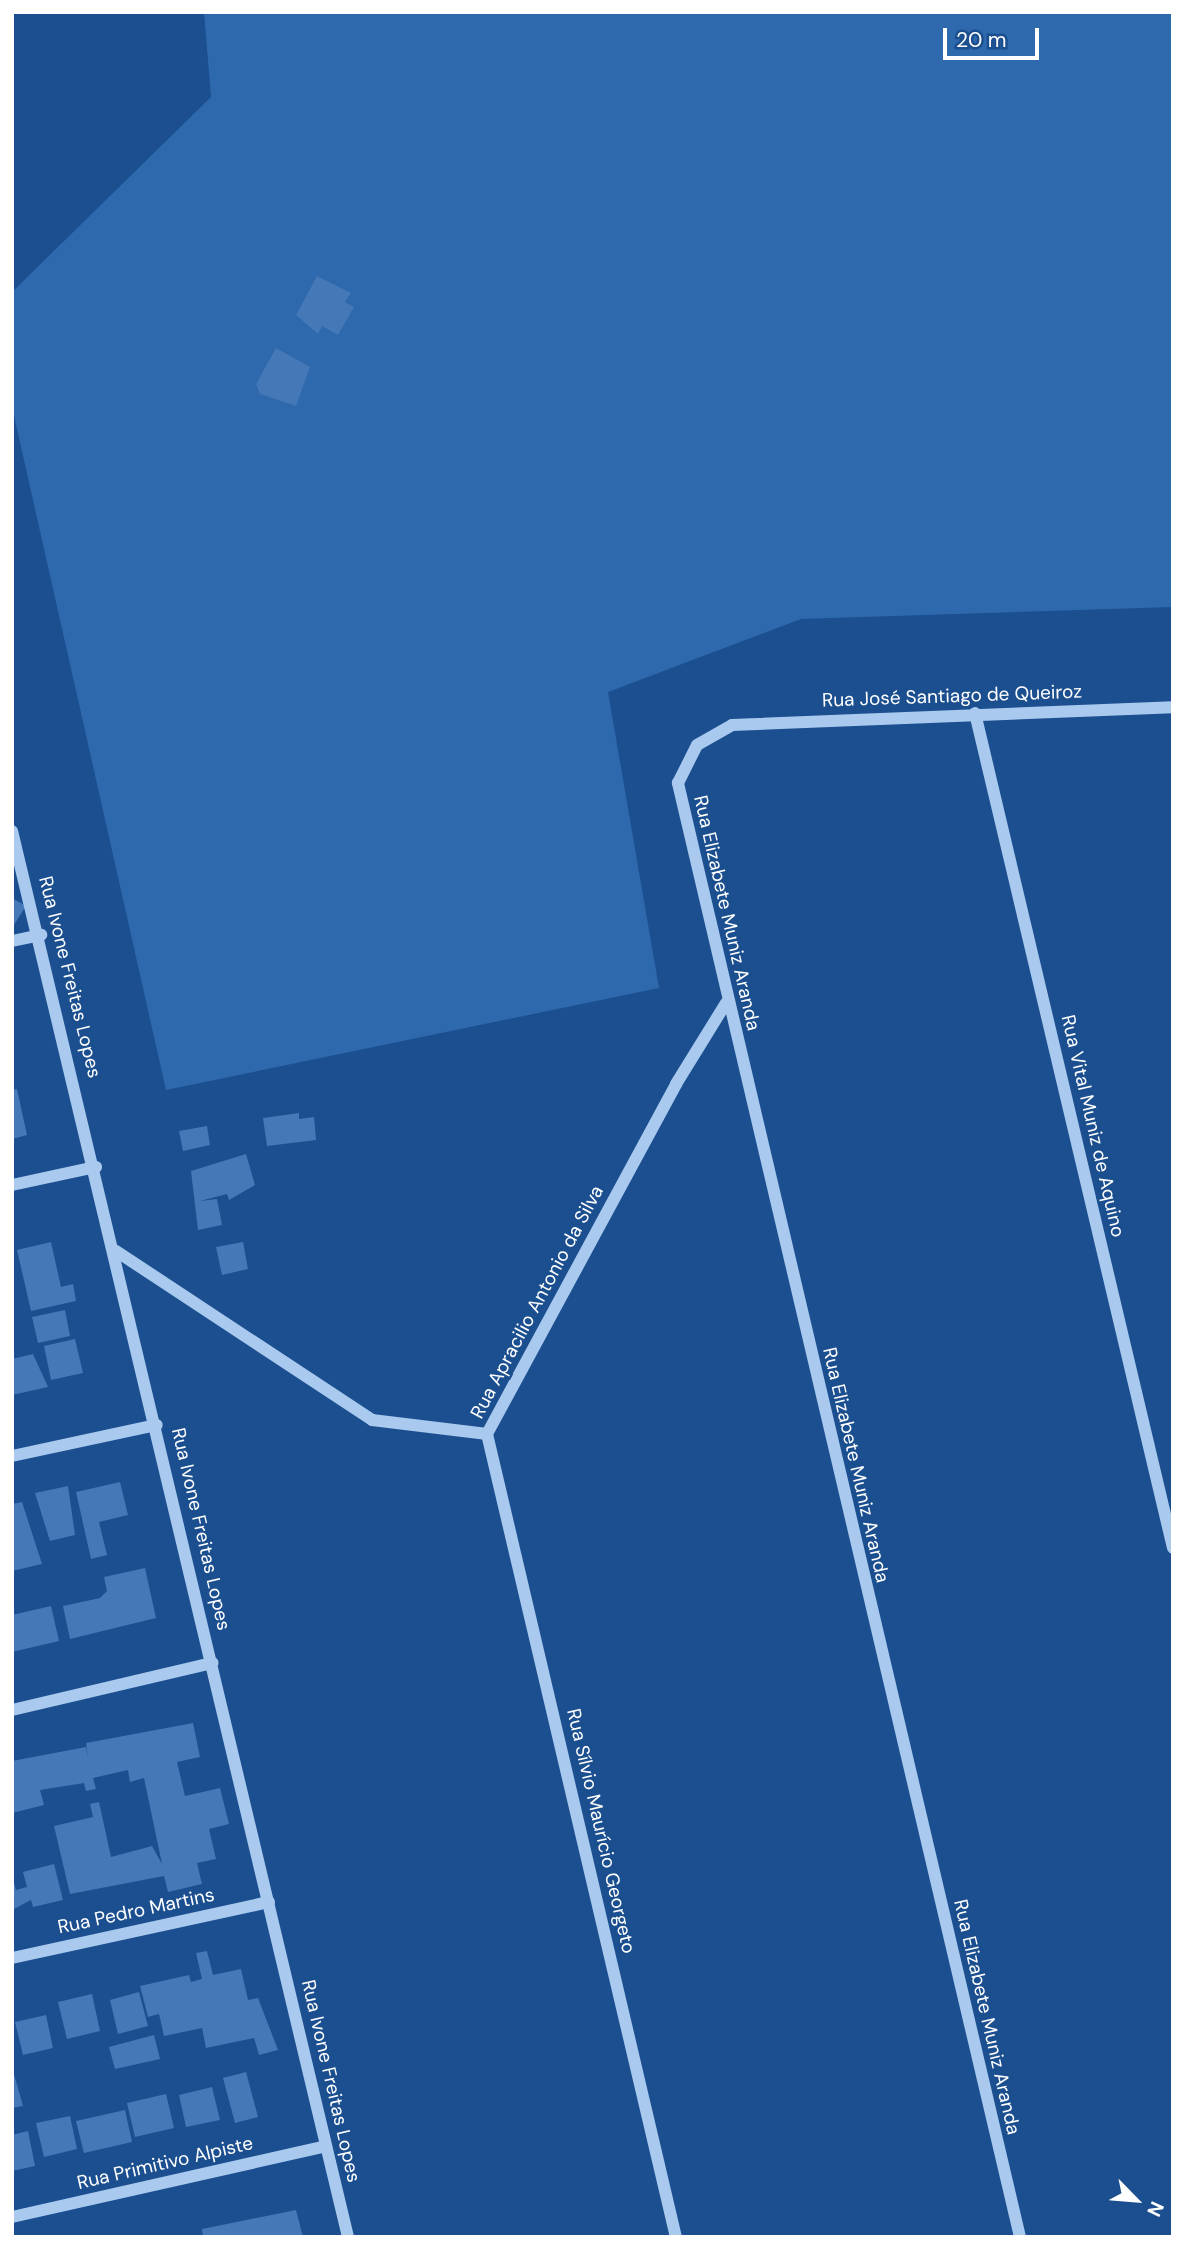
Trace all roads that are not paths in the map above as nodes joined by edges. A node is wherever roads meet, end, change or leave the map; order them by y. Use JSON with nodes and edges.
{"nodes":[{"id":1,"x":1173,"y":707,"type":"edge"},
{"id":2,"x":975,"y":713,"type":"junction"},
{"id":3,"x":732,"y":725,"type":"joint"},
{"id":4,"x":12,"y":831,"type":"edge"},
{"id":5,"x":41,"y":935,"type":"junction"},
{"id":6,"x":12,"y":941,"type":"edge"},
{"id":7,"x":726,"y":1003,"type":"junction"},
{"id":8,"x":96,"y":1167,"type":"junction"},
{"id":9,"x":12,"y":1185,"type":"edge"},
{"id":10,"x":116,"y":1251,"type":"junction"},
{"id":11,"x":157,"y":1425,"type":"junction"},
{"id":12,"x":487,"y":1434,"type":"junction"},
{"id":13,"x":12,"y":1456,"type":"edge"},
{"id":14,"x":1173,"y":1548,"type":"edge"},
{"id":15,"x":213,"y":1663,"type":"junction"},
{"id":16,"x":12,"y":1710,"type":"edge"},
{"id":17,"x":269,"y":1902,"type":"junction"},
{"id":18,"x":12,"y":1958,"type":"edge"},
{"id":19,"x":327,"y":2147,"type":"junction"},
{"id":20,"x":12,"y":2217,"type":"edge"},
{"id":21,"x":348,"y":2237,"type":"edge"},
{"id":22,"x":676,"y":2237,"type":"edge"},
{"id":23,"x":1020,"y":2237,"type":"edge"}],
"edges":[{"from":1,"to":2,"type":"street","name":"Rua José Santiago de Queiroz"},
{"from":2,"to":3,"type":"street","name":"Rua José Santiago de Queiroz"},
{"from":2,"to":14,"type":"street","name":"Rua Vital Muniz de Aquino"},
{"from":3,"to":7,"type":"street","name":"Rua Elizabete Muniz Aranda"},
{"from":4,"to":5,"type":"street","name":"Rua Ivone Freitas Lopes"},
{"from":5,"to":6,"type":"street"},
{"from":5,"to":8,"type":"street","name":"Rua Ivone Freitas Lopes"},
{"from":7,"to":12,"type":"street","name":"Rua Apracilio Antonio da Silva"},
{"from":7,"to":23,"type":"street","name":"Rua Elizabete Muniz Aranda"},
{"from":8,"to":9,"type":"street"},
{"from":8,"to":10,"type":"street","name":"Rua Ivone Freitas Lopes"},
{"from":10,"to":11,"type":"street","name":"Rua Ivone Freitas Lopes"},
{"from":10,"to":12,"type":"street","name":"Rua Apracilio Antonio da Silva"},
{"from":11,"to":13,"type":"street"},
{"from":11,"to":15,"type":"street","name":"Rua Ivone Freitas Lopes"},
{"from":12,"to":22,"type":"street","name":"Rua Sílvio Maurício Georgeto"},
{"from":15,"to":16,"type":"street"},
{"from":15,"to":17,"type":"street","name":"Rua Ivone Freitas Lopes"},
{"from":17,"to":18,"type":"street","name":"Rua Pedro Martins"},
{"from":17,"to":19,"type":"street","name":"Rua Ivone Freitas Lopes"},
{"from":19,"to":20,"type":"street","name":"Rua Primitivo Alpiste"},
{"from":19,"to":21,"type":"street","name":"Rua Ivone Freitas Lopes"}]}
